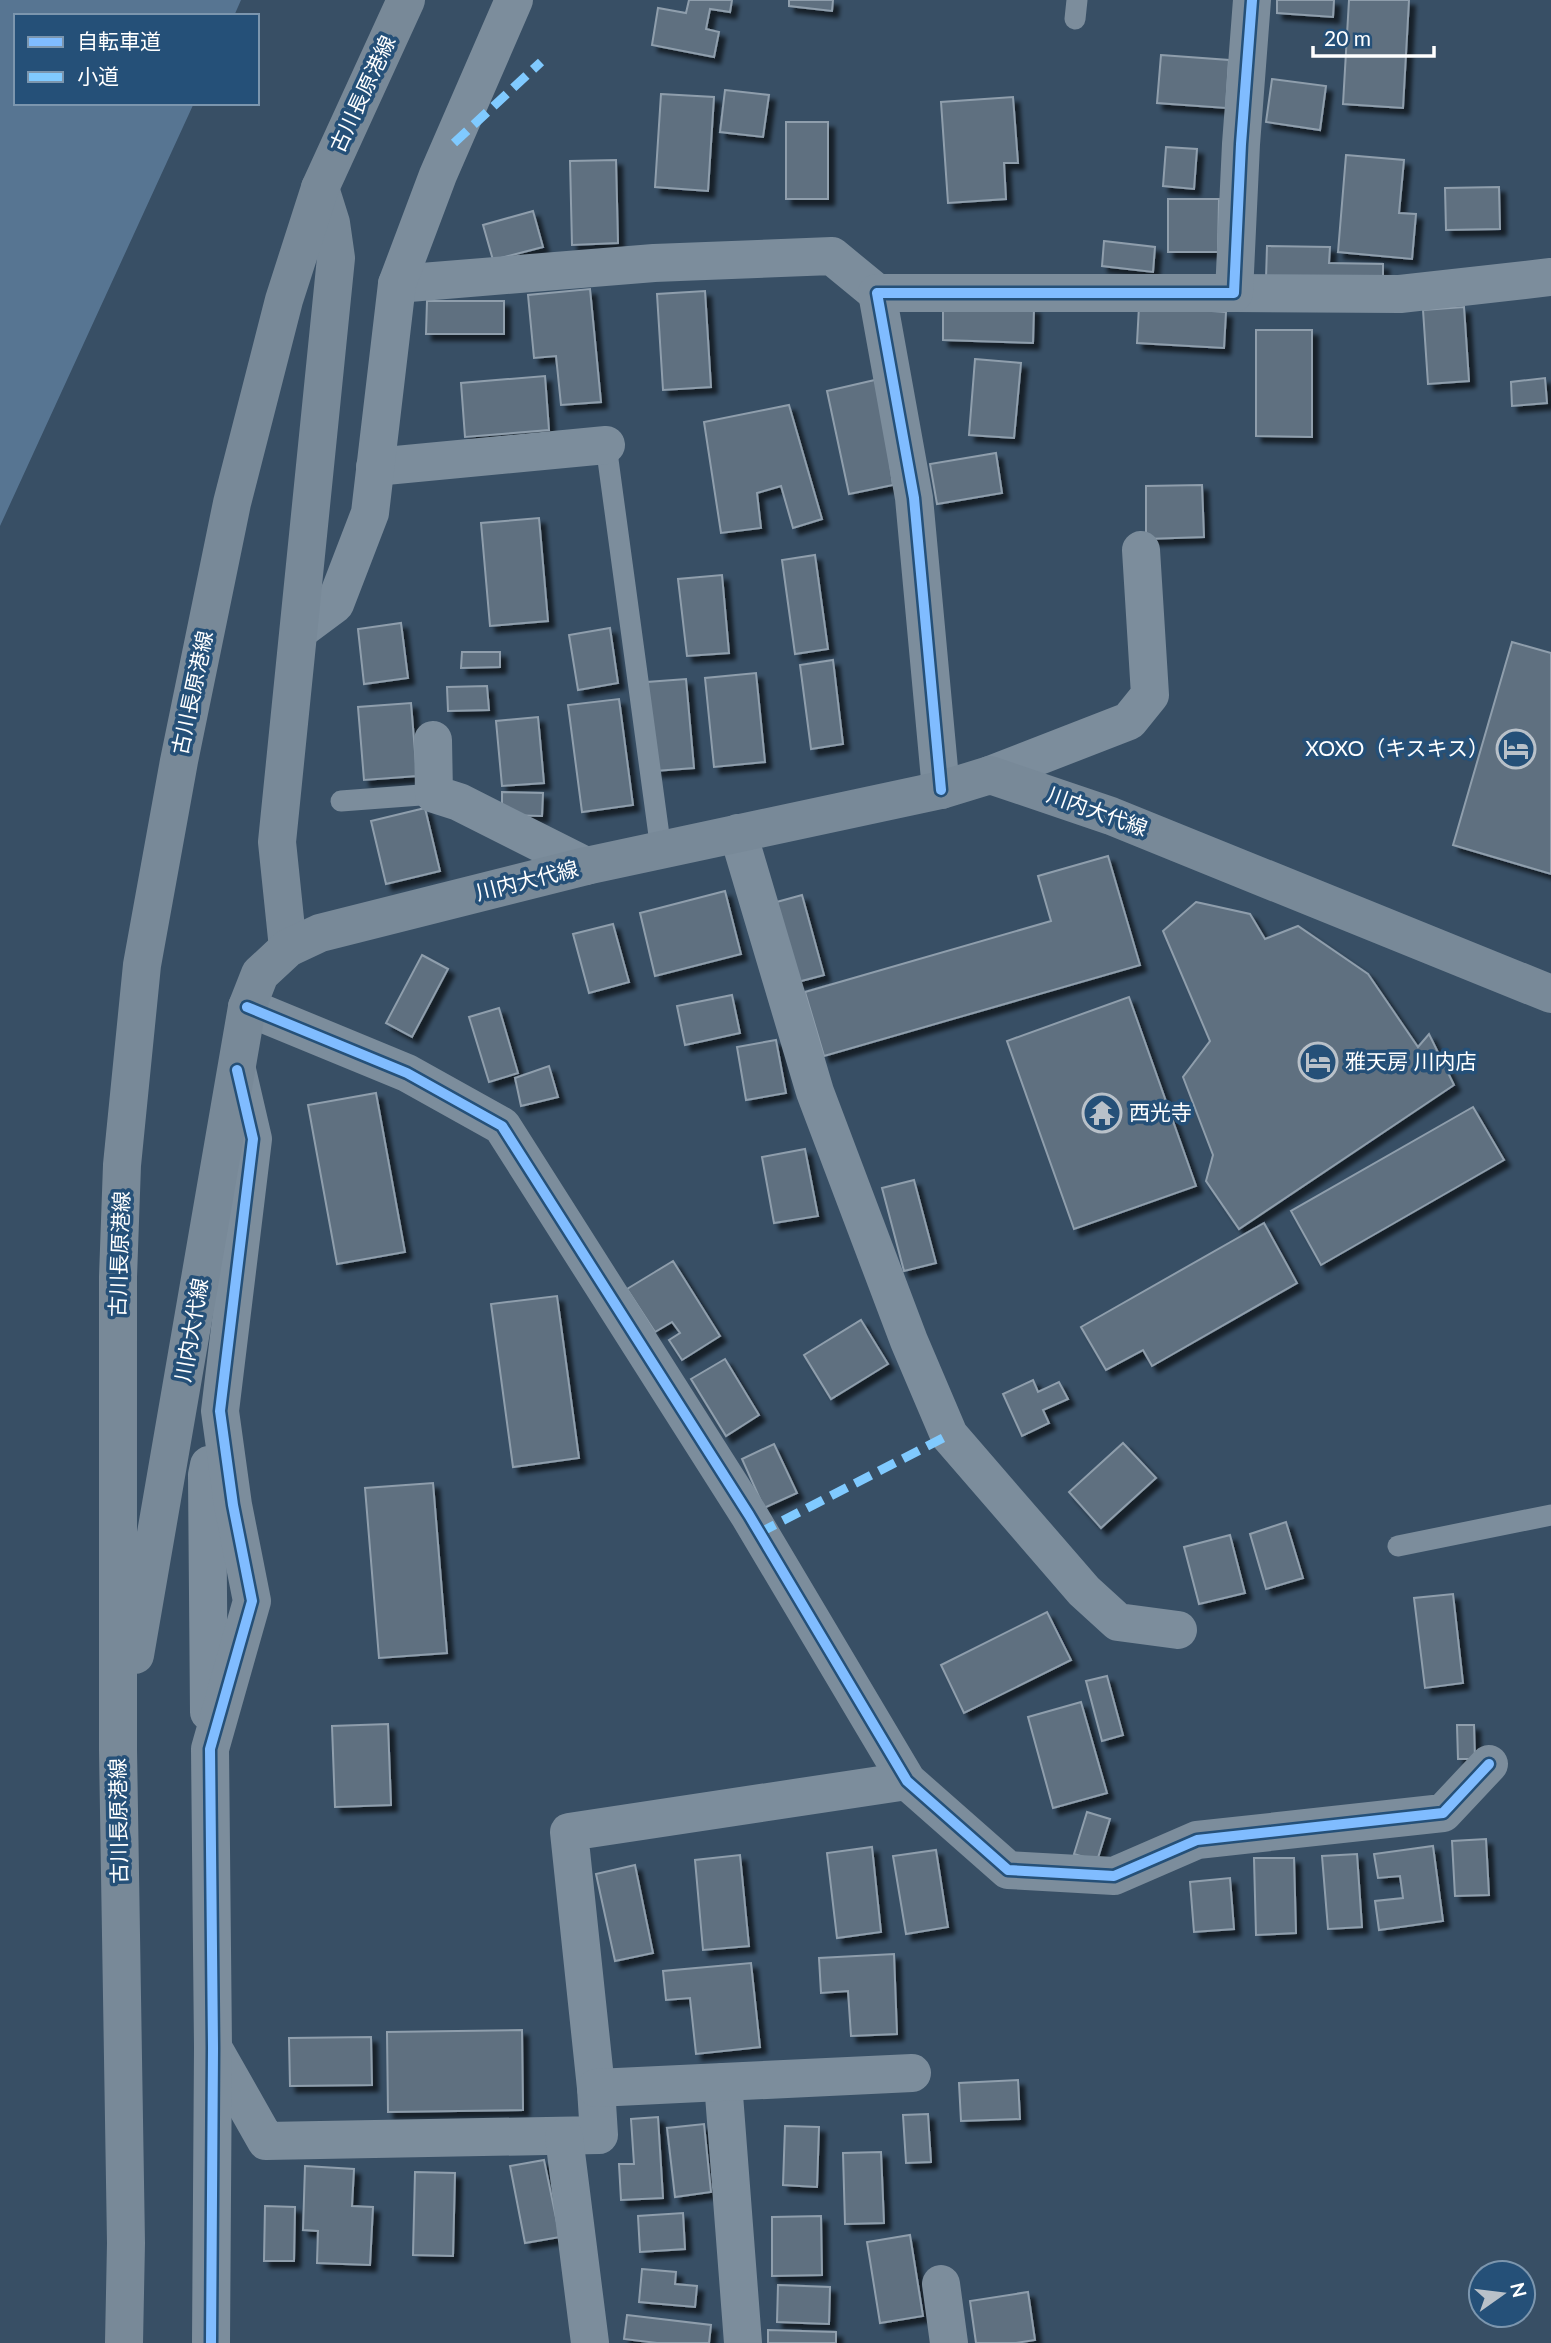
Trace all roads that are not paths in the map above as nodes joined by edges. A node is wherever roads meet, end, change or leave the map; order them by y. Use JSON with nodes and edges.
{"nodes":[{"id":1,"x":406,"y":0,"type":"edge"},
{"id":2,"x":514,"y":0,"type":"edge"},
{"id":3,"x":1252,"y":0,"type":"edge"},
{"id":4,"x":320,"y":188,"type":"junction"},
{"id":5,"x":1551,"y":277,"type":"edge"},
{"id":6,"x":397,"y":284,"type":"junction"},
{"id":7,"x":877,"y":293,"type":"junction"},
{"id":8,"x":1234,"y":293,"type":"junction"},
{"id":9,"x":606,"y":445,"type":"joint"},
{"id":10,"x":375,"y":467,"type":"junction"},
{"id":11,"x":1141,"y":550,"type":"dead end"},
{"id":12,"x":300,"y":630,"type":"junction"},
{"id":13,"x":433,"y":740,"type":"dead end"},
{"id":14,"x":990,"y":775,"type":"junction"},
{"id":15,"x":941,"y":790,"type":"junction"},
{"id":16,"x":434,"y":794,"type":"junction"},
{"id":17,"x":341,"y":801,"type":"dead end"},
{"id":18,"x":738,"y":834,"type":"junction"},
{"id":19,"x":661,"y":850,"type":"junction"},
{"id":20,"x":586,"y":866,"type":"junction"},
{"id":21,"x":288,"y":948,"type":"junction"},
{"id":22,"x":1551,"y":994,"type":"edge"},
{"id":23,"x":247,"y":1007,"type":"junction"},
{"id":24,"x":237,"y":1070,"type":"junction"},
{"id":25,"x":1551,"y":1515,"type":"edge"},
{"id":26,"x":1398,"y":1546,"type":"dead end"},
{"id":27,"x":1178,"y":1630,"type":"dead end"},
{"id":28,"x":117,"y":1750,"type":"junction"},
{"id":29,"x":1489,"y":1764,"type":"dead end"},
{"id":30,"x":907,"y":1781,"type":"junction"},
{"id":31,"x":213,"y":2048,"type":"junction"},
{"id":32,"x":912,"y":2073,"type":"dead end"},
{"id":33,"x":723,"y":2082,"type":"junction"},
{"id":34,"x":596,"y":2088,"type":"junction"},
{"id":35,"x":564,"y":2137,"type":"junction"},
{"id":36,"x":941,"y":2284,"type":"dead end"},
{"id":37,"x":124,"y":2343,"type":"edge"},
{"id":38,"x":211,"y":2343,"type":"edge"},
{"id":39,"x":590,"y":2343,"type":"edge"},
{"id":40,"x":743,"y":2343,"type":"edge"},
{"id":41,"x":949,"y":2343,"type":"edge"}],
"edges":[{"from":1,"to":4,"type":"main road","name":"古川長原港線"},
{"from":2,"to":6,"type":"street"},
{"from":3,"to":8,"type":"street"},
{"from":4,"to":12,"type":"main road"},
{"from":4,"to":28,"type":"main road","name":"古川長原港線"},
{"from":5,"to":8,"type":"street"},
{"from":6,"to":7,"type":"street"},
{"from":6,"to":10,"type":"street"},
{"from":7,"to":8,"type":"street"},
{"from":7,"to":15,"type":"street"},
{"from":9,"to":10,"type":"street"},
{"from":9,"to":19,"type":"lane"},
{"from":10,"to":12,"type":"street"},
{"from":11,"to":14,"type":"street"},
{"from":12,"to":21,"type":"main road"},
{"from":13,"to":16,"type":"street"},
{"from":14,"to":15,"type":"main road","name":"川内大代線"},
{"from":14,"to":22,"type":"main road","name":"川内大代線"},
{"from":15,"to":18,"type":"main road","name":"川内大代線"},
{"from":16,"to":17,"type":"lane"},
{"from":16,"to":20,"type":"street"},
{"from":18,"to":19,"type":"main road","name":"川内大代線"},
{"from":18,"to":27,"type":"street"},
{"from":19,"to":20,"type":"main road","name":"川内大代線"},
{"from":20,"to":21,"type":"main road","name":"川内大代線"},
{"from":21,"to":23,"type":"main road","name":"川内大代線"},
{"from":23,"to":24,"type":"main road","name":"川内大代線"},
{"from":23,"to":30,"type":"street"},
{"from":24,"to":28,"type":"main road","name":"川内大代線"},
{"from":24,"to":31,"type":"street"},
{"from":25,"to":26,"type":"lane"},
{"from":28,"to":37,"type":"main road","name":"古川長原港線"},
{"from":29,"to":30,"type":"street"},
{"from":30,"to":34,"type":"street"},
{"from":31,"to":35,"type":"street"},
{"from":31,"to":38,"type":"street"},
{"from":32,"to":33,"type":"street"},
{"from":33,"to":34,"type":"street"},
{"from":33,"to":40,"type":"street"},
{"from":34,"to":35,"type":"street"},
{"from":35,"to":39,"type":"street"},
{"from":36,"to":41,"type":"street"}]}
